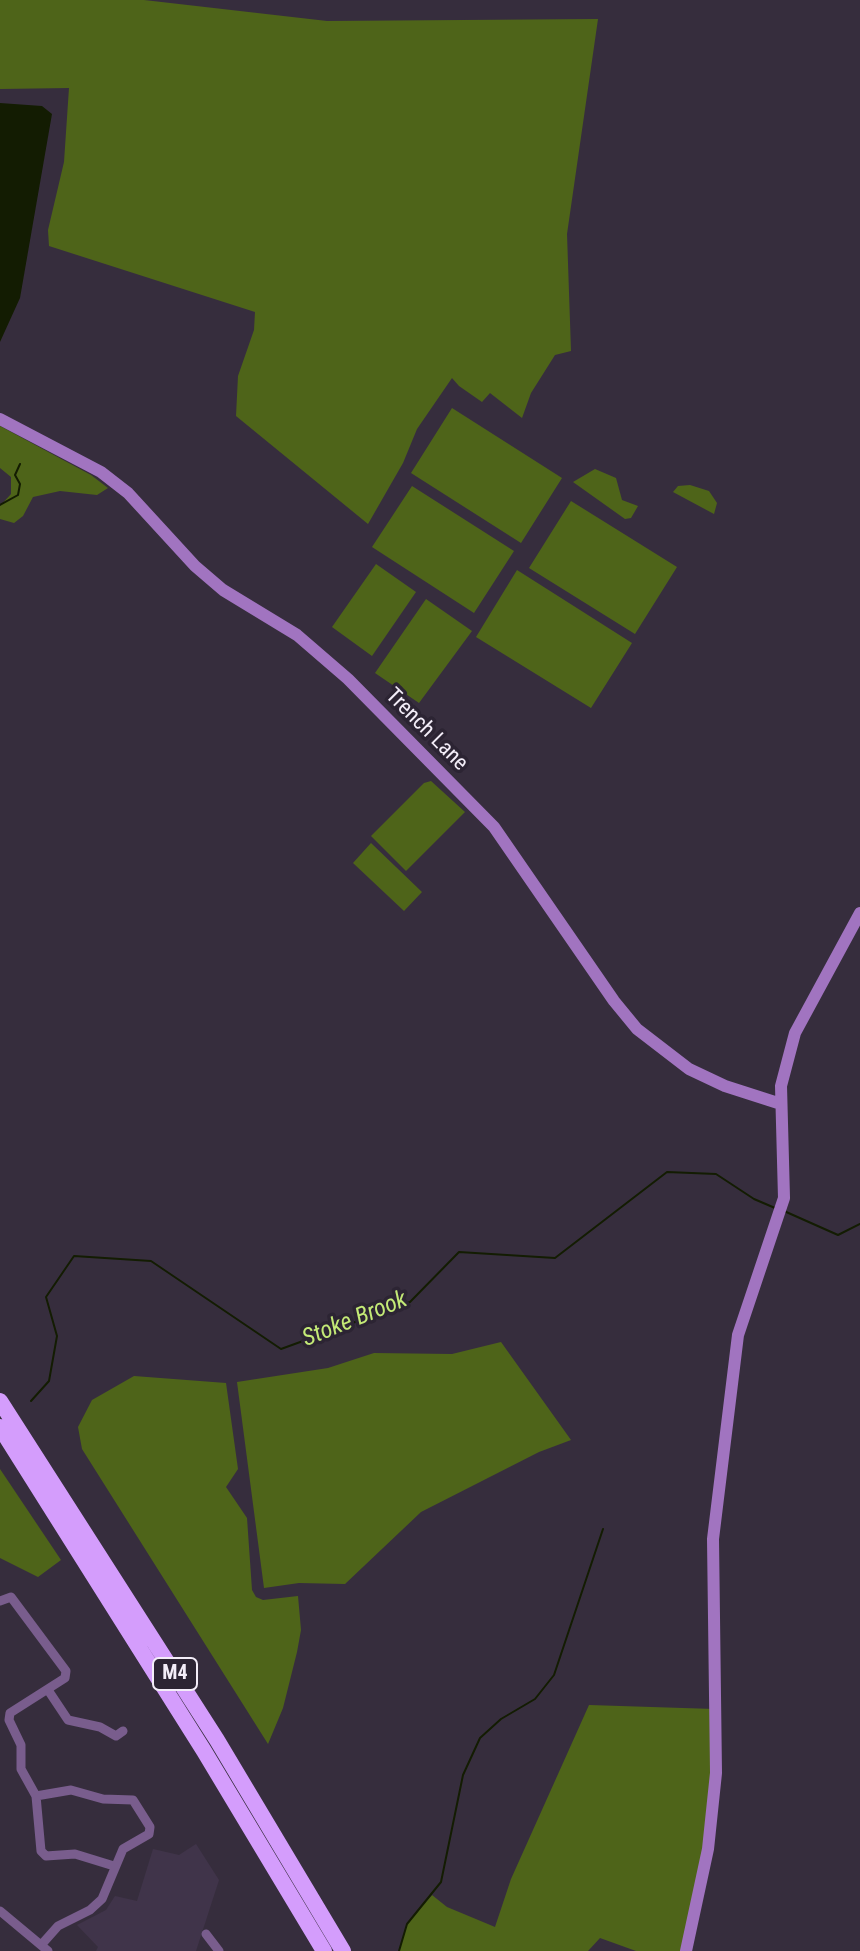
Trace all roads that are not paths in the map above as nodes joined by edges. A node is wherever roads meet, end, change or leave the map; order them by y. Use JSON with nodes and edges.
{"nodes":[{"id":1,"x":0,"y":419,"type":"edge"},
{"id":2,"x":860,"y":913,"type":"edge"},
{"id":3,"x":856,"y":930,"type":"edge"},
{"id":4,"x":781,"y":1104,"type":"junction"},
{"id":5,"x":0,"y":1401,"type":"edge"},
{"id":6,"x":0,"y":1427,"type":"edge"},
{"id":7,"x":0,"y":1601,"type":"edge"},
{"id":8,"x":48,"y":1690,"type":"junction"},
{"id":9,"x":123,"y":1731,"type":"dead end"},
{"id":10,"x":36,"y":1796,"type":"junction"},
{"id":11,"x":114,"y":1866,"type":"junction"},
{"id":12,"x":0,"y":1911,"type":"edge"},
{"id":13,"x":206,"y":1934,"type":"dead end"},
{"id":14,"x":45,"y":1948,"type":"edge"},
{"id":15,"x":224,"y":1949,"type":"edge"},
{"id":16,"x":324,"y":1951,"type":"edge"},
{"id":17,"x":343,"y":1951,"type":"edge"},
{"id":18,"x":686,"y":1951,"type":"edge"}],
"edges":[{"from":1,"to":4,"type":"main road","name":"Trench Lane"},
{"from":2,"to":3,"type":"main road"},
{"from":3,"to":4,"type":"main road"},
{"from":4,"to":18,"type":"main road"},
{"from":5,"to":17,"type":"highway","number":"M4"},
{"from":6,"to":16,"type":"highway","number":"M4"},
{"from":7,"to":8,"type":"street"},
{"from":8,"to":9,"type":"street"},
{"from":8,"to":10,"type":"street"},
{"from":10,"to":11,"type":"street"},
{"from":10,"to":11,"type":"street"},
{"from":11,"to":14,"type":"street"},
{"from":12,"to":14,"type":"street"},
{"from":13,"to":15,"type":"street"}]}
